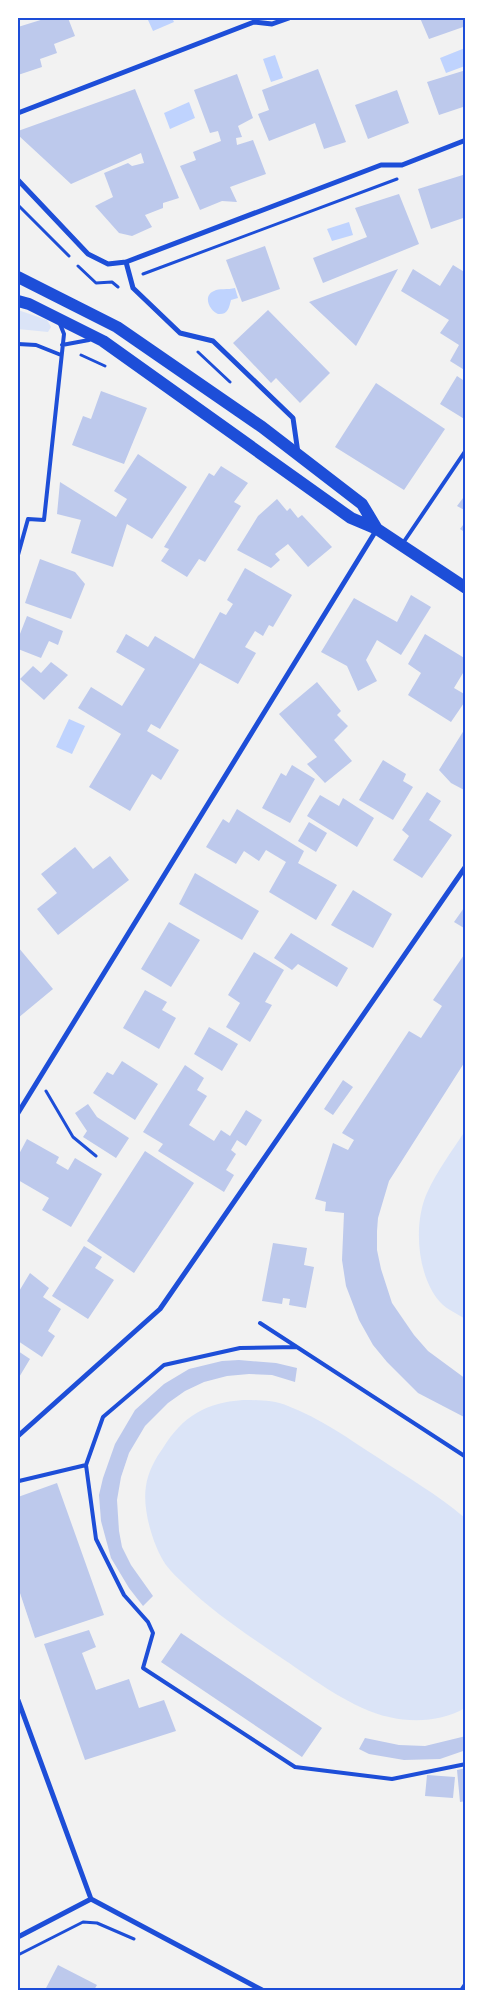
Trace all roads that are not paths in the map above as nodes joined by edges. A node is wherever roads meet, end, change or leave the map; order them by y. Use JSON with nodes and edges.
{"nodes":[{"id":1,"x":289,"y":18,"type":"edge"},
{"id":2,"x":18,"y":113,"type":"edge"},
{"id":3,"x":466,"y":140,"type":"edge"},
{"id":4,"x":18,"y":180,"type":"edge"},
{"id":5,"x":126,"y":262,"type":"junction"},
{"id":6,"x":18,"y":276,"type":"edge"},
{"id":7,"x":18,"y":301,"type":"edge"},
{"id":8,"x":57,"y":318,"type":"junction"},
{"id":9,"x":103,"y":341,"type":"junction"},
{"id":10,"x":18,"y":344,"type":"edge"},
{"id":11,"x":62,"y":345,"type":"junction"},
{"id":12,"x":61,"y":355,"type":"junction"},
{"id":13,"x":466,"y":450,"type":"edge"},
{"id":14,"x":298,"y":456,"type":"junction"},
{"id":15,"x":377,"y":529,"type":"junction"},
{"id":16,"x":402,"y":545,"type":"junction"},
{"id":17,"x":18,"y":555,"type":"edge"},
{"id":18,"x":466,"y":588,"type":"edge"},
{"id":19,"x":466,"y":866,"type":"edge"},
{"id":20,"x":18,"y":1113,"type":"edge"},
{"id":21,"x":260,"y":1324,"type":"dead end"},
{"id":22,"x":296,"y":1347,"type":"junction"},
{"id":23,"x":18,"y":1436,"type":"edge"},
{"id":24,"x":466,"y":1456,"type":"edge"},
{"id":25,"x":86,"y":1465,"type":"junction"},
{"id":26,"x":19,"y":1481,"type":"dead end"},
{"id":27,"x":18,"y":1700,"type":"edge"},
{"id":28,"x":466,"y":1764,"type":"edge"},
{"id":29,"x":91,"y":1899,"type":"junction"},
{"id":30,"x":18,"y":1938,"type":"edge"},
{"id":31,"x":466,"y":1984,"type":"edge"},
{"id":32,"x":262,"y":1990,"type":"edge"},
{"id":33,"x":462,"y":1990,"type":"edge"}],
"edges":[{"from":1,"to":2,"type":"street"},
{"from":3,"to":5,"type":"street"},
{"from":4,"to":5,"type":"street"},
{"from":5,"to":14,"type":"street"},
{"from":6,"to":14,"type":"main road"},
{"from":7,"to":8,"type":"main road"},
{"from":8,"to":9,"type":"main road"},
{"from":8,"to":11,"type":"lane"},
{"from":9,"to":11,"type":"lane"},
{"from":9,"to":15,"type":"main road"},
{"from":10,"to":12,"type":"lane"},
{"from":11,"to":12,"type":"lane"},
{"from":12,"to":17,"type":"lane"},
{"from":13,"to":16,"type":"lane"},
{"from":14,"to":15,"type":"main road"},
{"from":15,"to":16,"type":"main road"},
{"from":15,"to":20,"type":"street"},
{"from":16,"to":18,"type":"main road"},
{"from":19,"to":23,"type":"street"},
{"from":21,"to":22,"type":"lane"},
{"from":22,"to":24,"type":"lane"},
{"from":22,"to":25,"type":"lane"},
{"from":25,"to":26,"type":"lane"},
{"from":25,"to":28,"type":"lane"},
{"from":27,"to":29,"type":"street"},
{"from":29,"to":30,"type":"street"},
{"from":29,"to":32,"type":"street"},
{"from":31,"to":33,"type":"street"}]}
